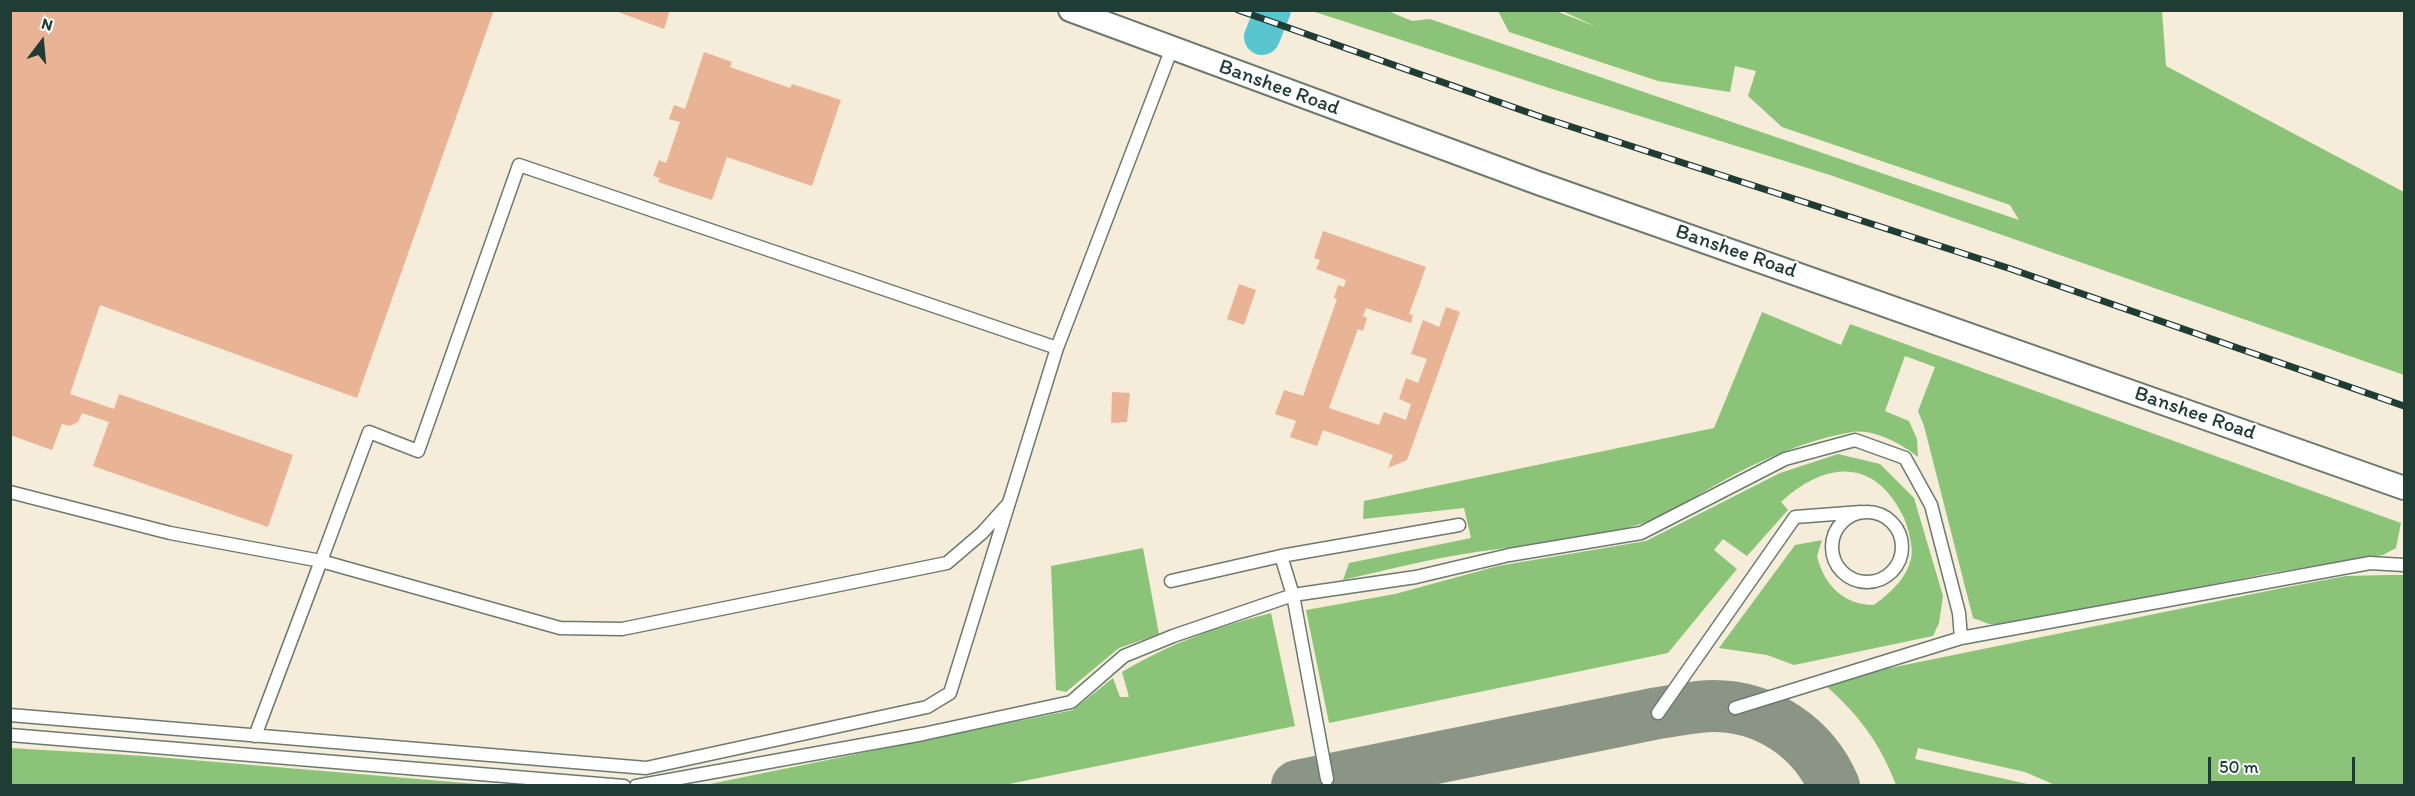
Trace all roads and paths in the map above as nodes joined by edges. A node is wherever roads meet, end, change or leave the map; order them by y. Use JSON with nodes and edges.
{"nodes":[{"id":1,"x":1070,"y":10,"type":"edge"},
{"id":2,"x":1172,"y":48,"type":"junction"},
{"id":3,"x":1057,"y":348,"type":"junction"},
{"id":4,"x":2404,"y":488,"type":"edge"},
{"id":5,"x":10,"y":492,"type":"edge"},
{"id":6,"x":1011,"y":500,"type":"junction"},
{"id":7,"x":1861,"y":512,"type":"junction"},
{"id":8,"x":1459,"y":525,"type":"dead end"},
{"id":9,"x":1281,"y":555,"type":"junction"},
{"id":10,"x":321,"y":561,"type":"junction"},
{"id":11,"x":2404,"y":566,"type":"edge"},
{"id":12,"x":1171,"y":581,"type":"dead end"},
{"id":13,"x":1293,"y":595,"type":"junction"},
{"id":14,"x":1961,"y":638,"type":"junction"},
{"id":15,"x":1736,"y":708,"type":"dead end"},
{"id":16,"x":1658,"y":713,"type":"dead end"},
{"id":17,"x":10,"y":715,"type":"edge"},
{"id":18,"x":10,"y":735,"type":"edge"},
{"id":19,"x":255,"y":736,"type":"junction"},
{"id":20,"x":1327,"y":779,"type":"dead end"},
{"id":21,"x":624,"y":786,"type":"edge"},
{"id":22,"x":636,"y":786,"type":"edge"}],
"edges":[{"from":1,"to":2,"type":"street","name":"Banshee Road"},
{"from":2,"to":3,"type":"lane"},
{"from":2,"to":4,"type":"street","name":"Banshee Road"},
{"from":3,"to":6,"type":"lane"},
{"from":3,"to":10,"type":"lane"},
{"from":5,"to":10,"type":"lane"},
{"from":6,"to":10,"type":"lane"},
{"from":6,"to":19,"type":"lane"},
{"from":7,"to":7,"type":"lane"},
{"from":7,"to":16,"type":"lane"},
{"from":8,"to":9,"type":"lane"},
{"from":9,"to":12,"type":"lane"},
{"from":9,"to":13,"type":"lane"},
{"from":10,"to":19,"type":"lane"},
{"from":11,"to":14,"type":"lane"},
{"from":13,"to":14,"type":"lane"},
{"from":13,"to":20,"type":"lane"},
{"from":13,"to":22,"type":"lane"},
{"from":14,"to":15,"type":"lane"},
{"from":17,"to":19,"type":"lane"},
{"from":18,"to":21,"type":"lane"}]}
